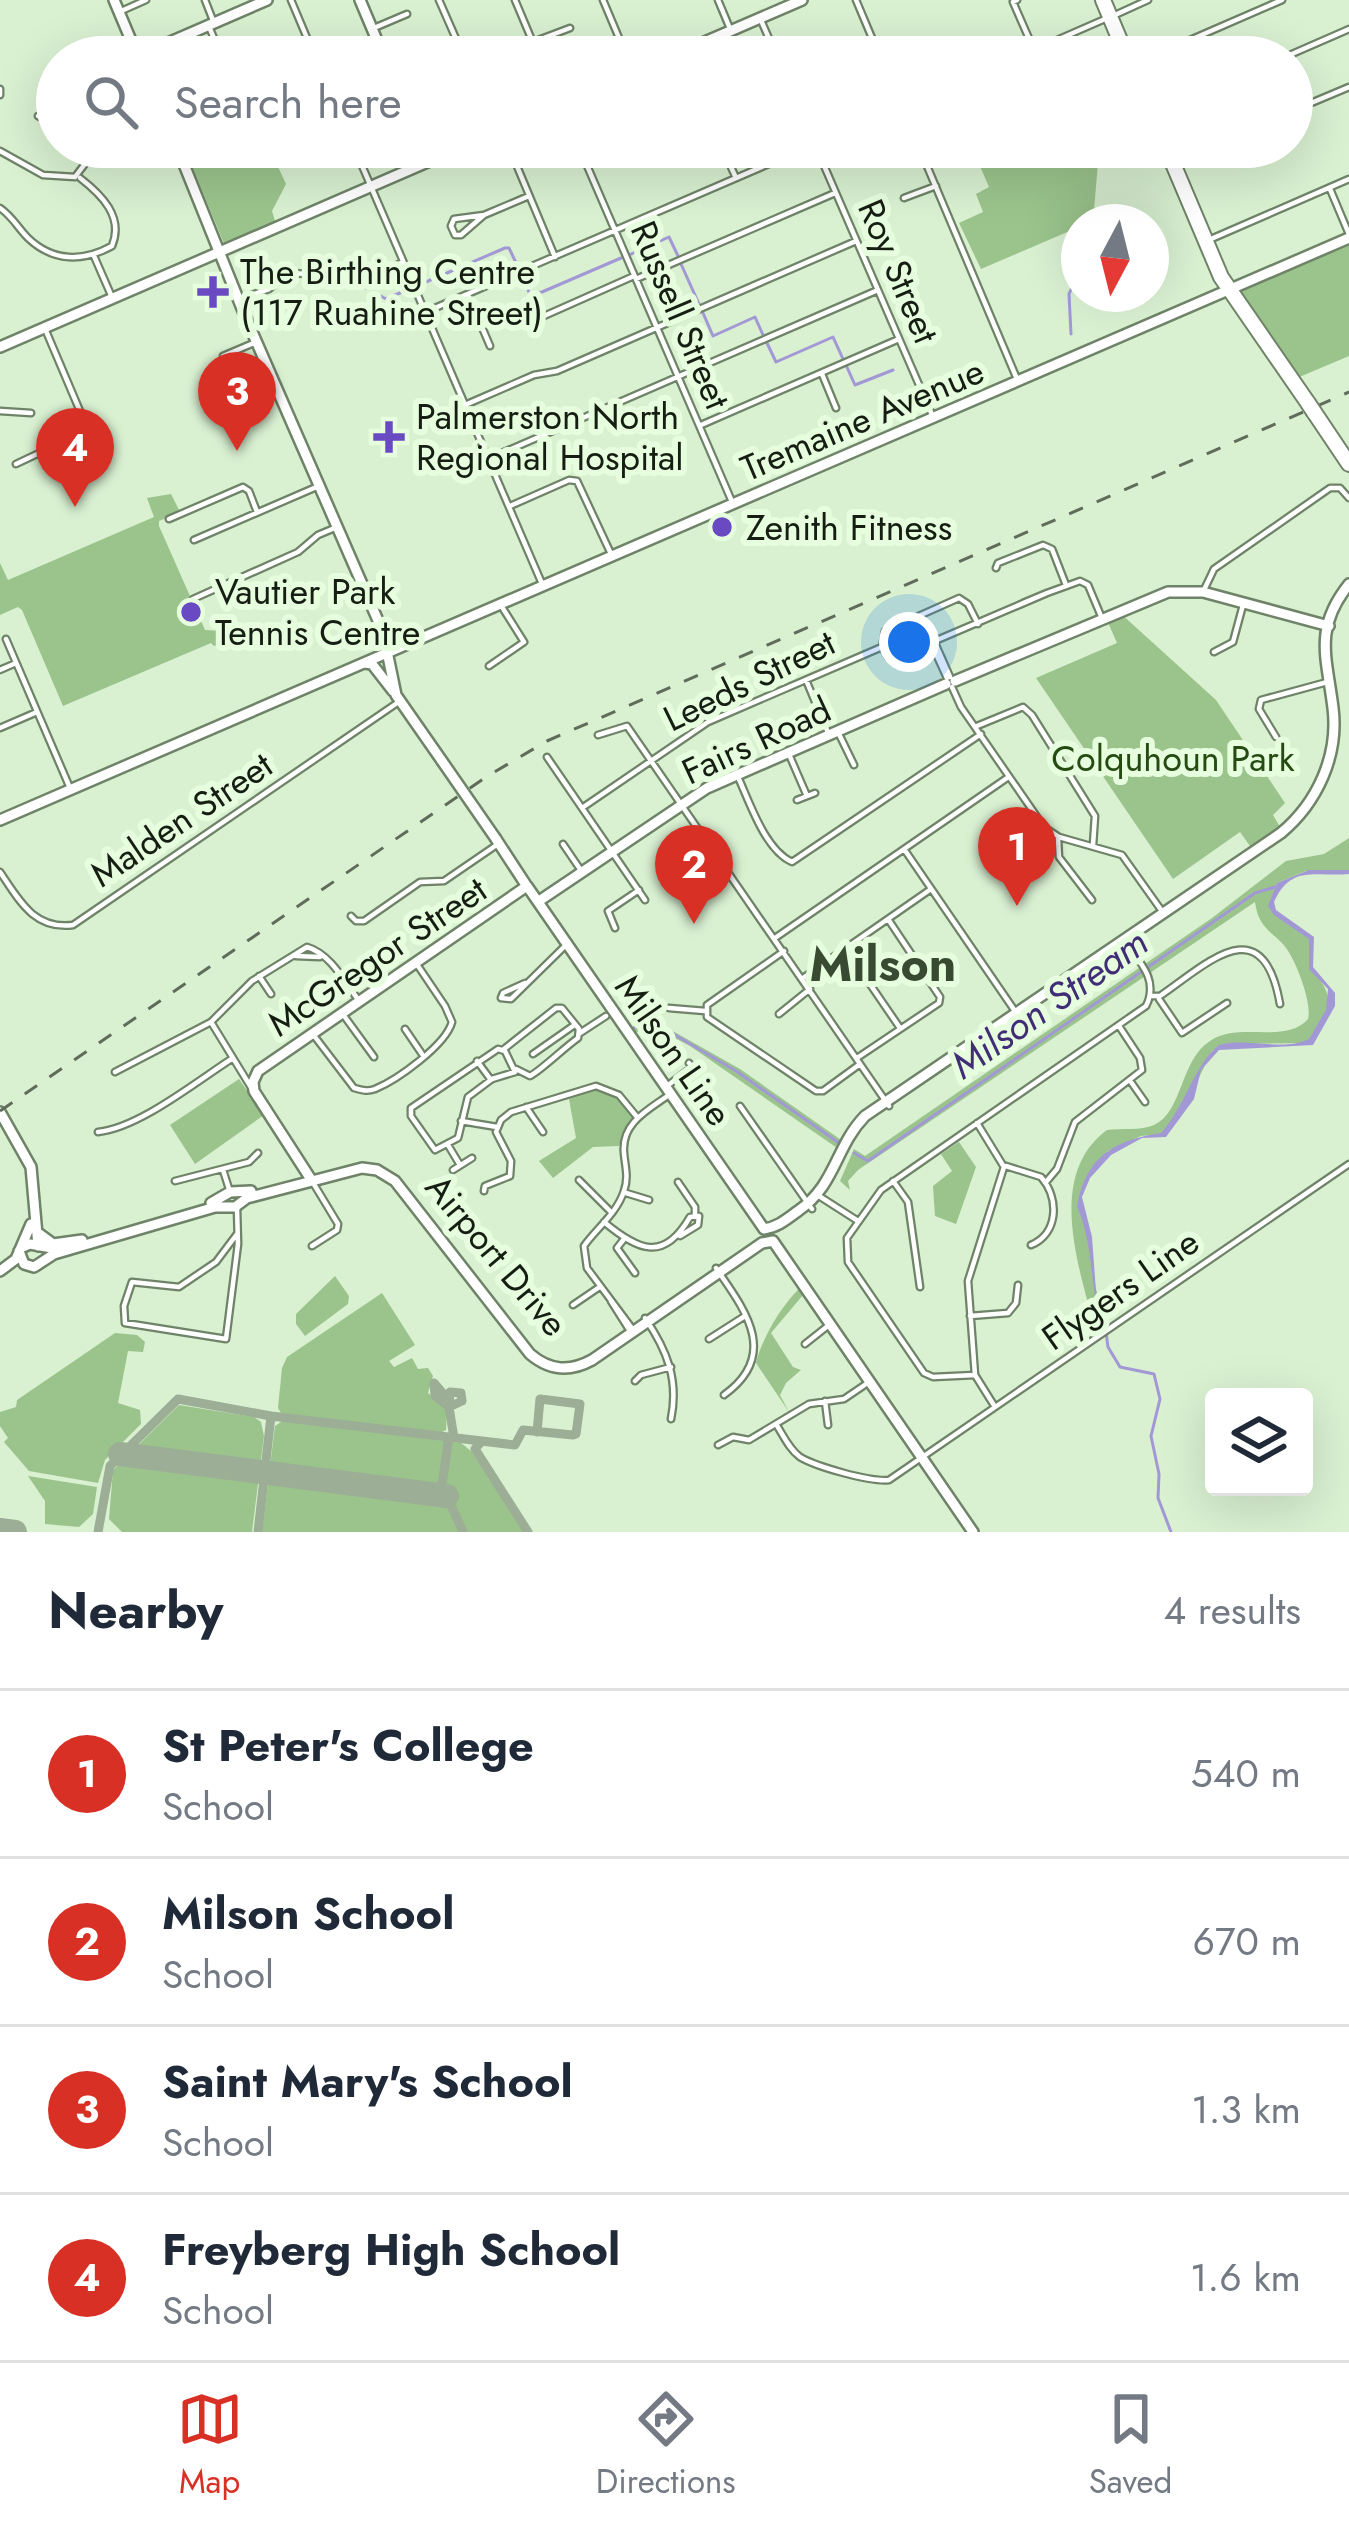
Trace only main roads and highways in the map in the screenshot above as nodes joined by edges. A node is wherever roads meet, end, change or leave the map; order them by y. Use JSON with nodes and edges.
{"nodes":[{"id":1,"x":114,"y":0,"type":"edge"},
{"id":2,"x":267,"y":0,"type":"edge"},
{"id":3,"x":360,"y":0,"type":"edge"},
{"id":4,"x":802,"y":0,"type":"edge"},
{"id":5,"x":1102,"y":0,"type":"edge"},
{"id":6,"x":773,"y":6,"type":"edge"},
{"id":7,"x":129,"y":36,"type":"edge"},
{"id":8,"x":184,"y":36,"type":"edge"},
{"id":9,"x":375,"y":36,"type":"edge"},
{"id":10,"x":721,"y":36,"type":"edge"},
{"id":11,"x":1118,"y":36,"type":"edge"},
{"id":12,"x":186,"y":168,"type":"edge"},
{"id":13,"x":413,"y":168,"type":"edge"},
{"id":14,"x":1175,"y":168,"type":"edge"},
{"id":15,"x":208,"y":221,"type":"junction"},
{"id":16,"x":1349,"y":236,"type":"edge"},
{"id":17,"x":236,"y":244,"type":"junction"},
{"id":18,"x":220,"y":251,"type":"junction"},
{"id":19,"x":1263,"y":275,"type":"junction"},
{"id":20,"x":1225,"y":283,"type":"junction"},
{"id":21,"x":241,"y":302,"type":"junction"},
{"id":22,"x":1240,"y":305,"type":"junction"},
{"id":23,"x":0,"y":347,"type":"edge"},
{"id":24,"x":280,"y":392,"type":"junction"},
{"id":25,"x":1349,"y":464,"type":"edge"},
{"id":26,"x":1349,"y":588,"type":"edge"},
{"id":27,"x":378,"y":620,"type":"junction"},
{"id":28,"x":1329,"y":626,"type":"junction"},
{"id":29,"x":385,"y":639,"type":"junction"},
{"id":30,"x":412,"y":642,"type":"junction"},
{"id":31,"x":388,"y":652,"type":"junction"},
{"id":32,"x":362,"y":664,"type":"junction"},
{"id":33,"x":390,"y":671,"type":"junction"},
{"id":34,"x":398,"y":698,"type":"junction"},
{"id":35,"x":0,"y":820,"type":"edge"},
{"id":36,"x":530,"y":888,"type":"junction"},
{"id":37,"x":544,"y":898,"type":"junction"},
{"id":38,"x":3,"y":1115,"type":"edge"},
{"id":39,"x":299,"y":1160,"type":"junction"},
{"id":40,"x":314,"y":1178,"type":"junction"},
{"id":41,"x":293,"y":1180,"type":"junction"},
{"id":42,"x":34,"y":1183,"type":"junction"},
{"id":43,"x":319,"y":1192,"type":"road end"},
{"id":44,"x":230,"y":1193,"type":"junction"},
{"id":45,"x":36,"y":1198,"type":"junction"},
{"id":46,"x":234,"y":1208,"type":"junction"},
{"id":47,"x":769,"y":1235,"type":"junction"},
{"id":48,"x":98,"y":1236,"type":"junction"},
{"id":49,"x":39,"y":1246,"type":"junction"},
{"id":50,"x":20,"y":1250,"type":"junction"},
{"id":51,"x":39,"y":1265,"type":"junction"},
{"id":52,"x":0,"y":1273,"type":"edge"},
{"id":53,"x":973,"y":1532,"type":"edge"}],
"edges":[{"from":1,"to":7,"type":"main road"},
{"from":2,"to":8,"type":"main road"},
{"from":3,"to":9,"type":"main road"},
{"from":4,"to":6,"type":"main road"},
{"from":5,"to":11,"type":"highway"},
{"from":6,"to":10,"type":"main road"},
{"from":12,"to":15,"type":"main road"},
{"from":13,"to":17,"type":"main road"},
{"from":14,"to":20,"type":"highway"},
{"from":15,"to":17,"type":"main road"},
{"from":15,"to":18,"type":"main road"},
{"from":16,"to":19,"type":"main road","name":"Tremaine Avenue"},
{"from":17,"to":18,"type":"main road"},
{"from":18,"to":21,"type":"main road"},
{"from":18,"to":23,"type":"main road"},
{"from":19,"to":20,"type":"main road","name":"Tremaine Avenue"},
{"from":19,"to":22,"type":"main road"},
{"from":20,"to":22,"type":"highway"},
{"from":20,"to":30,"type":"main road","name":"Tremaine Avenue"},
{"from":21,"to":24,"type":"main road"},
{"from":21,"to":24,"type":"main road"},
{"from":22,"to":25,"type":"highway"},
{"from":24,"to":27,"type":"main road","name":"Milson Line"},
{"from":26,"to":28,"type":"main road"},
{"from":27,"to":29,"type":"main road","name":"Milson Line"},
{"from":27,"to":30,"type":"main road"},
{"from":28,"to":37,"type":"main road","name":"Fairs Road"},
{"from":28,"to":47,"type":"main road","name":"Airport Drive"},
{"from":29,"to":31,"type":"main road","name":"Milson Line"},
{"from":29,"to":32,"type":"main road"},
{"from":30,"to":31,"type":"main road","name":"Tremaine Avenue"},
{"from":30,"to":33,"type":"main road"},
{"from":31,"to":32,"type":"main road","name":"Tremaine Avenue"},
{"from":31,"to":33,"type":"main road","name":"Milson Line"},
{"from":32,"to":34,"type":"main road"},
{"from":32,"to":35,"type":"main road","name":"Tremaine Avenue"},
{"from":33,"to":34,"type":"main road","name":"Milson Line"},
{"from":34,"to":36,"type":"main road","name":"Milson Line","bridge":true},
{"from":36,"to":37,"type":"main road","name":"Milson Line"},
{"from":36,"to":39,"type":"main road","name":"McGregor Street"},
{"from":37,"to":47,"type":"main road","name":"Milson Line"},
{"from":38,"to":42,"type":"main road"},
{"from":39,"to":40,"type":"main road"},
{"from":39,"to":41,"type":"main road"},
{"from":40,"to":41,"type":"main road","name":"Airport Drive"},
{"from":40,"to":43,"type":"main road"},
{"from":40,"to":46,"type":"main road","name":"Airport Drive"},
{"from":40,"to":47,"type":"main road","name":"Airport Drive"},
{"from":41,"to":44,"type":"main road","name":"Airport Drive"},
{"from":42,"to":45,"type":"main road"},
{"from":42,"to":50,"type":"main road"},
{"from":44,"to":46,"type":"main road"},
{"from":44,"to":48,"type":"main road","name":"Airport Drive"},
{"from":45,"to":48,"type":"main road"},
{"from":45,"to":49,"type":"main road"},
{"from":46,"to":51,"type":"main road","name":"Airport Drive"},
{"from":47,"to":53,"type":"main road","name":"Milson Line"},
{"from":48,"to":49,"type":"main road","name":"Airport Drive"},
{"from":49,"to":50,"type":"main road"},
{"from":49,"to":51,"type":"main road"},
{"from":50,"to":51,"type":"main road"},
{"from":50,"to":52,"type":"main road"},
{"from":51,"to":52,"type":"main road","name":"Airport Drive"}]}
